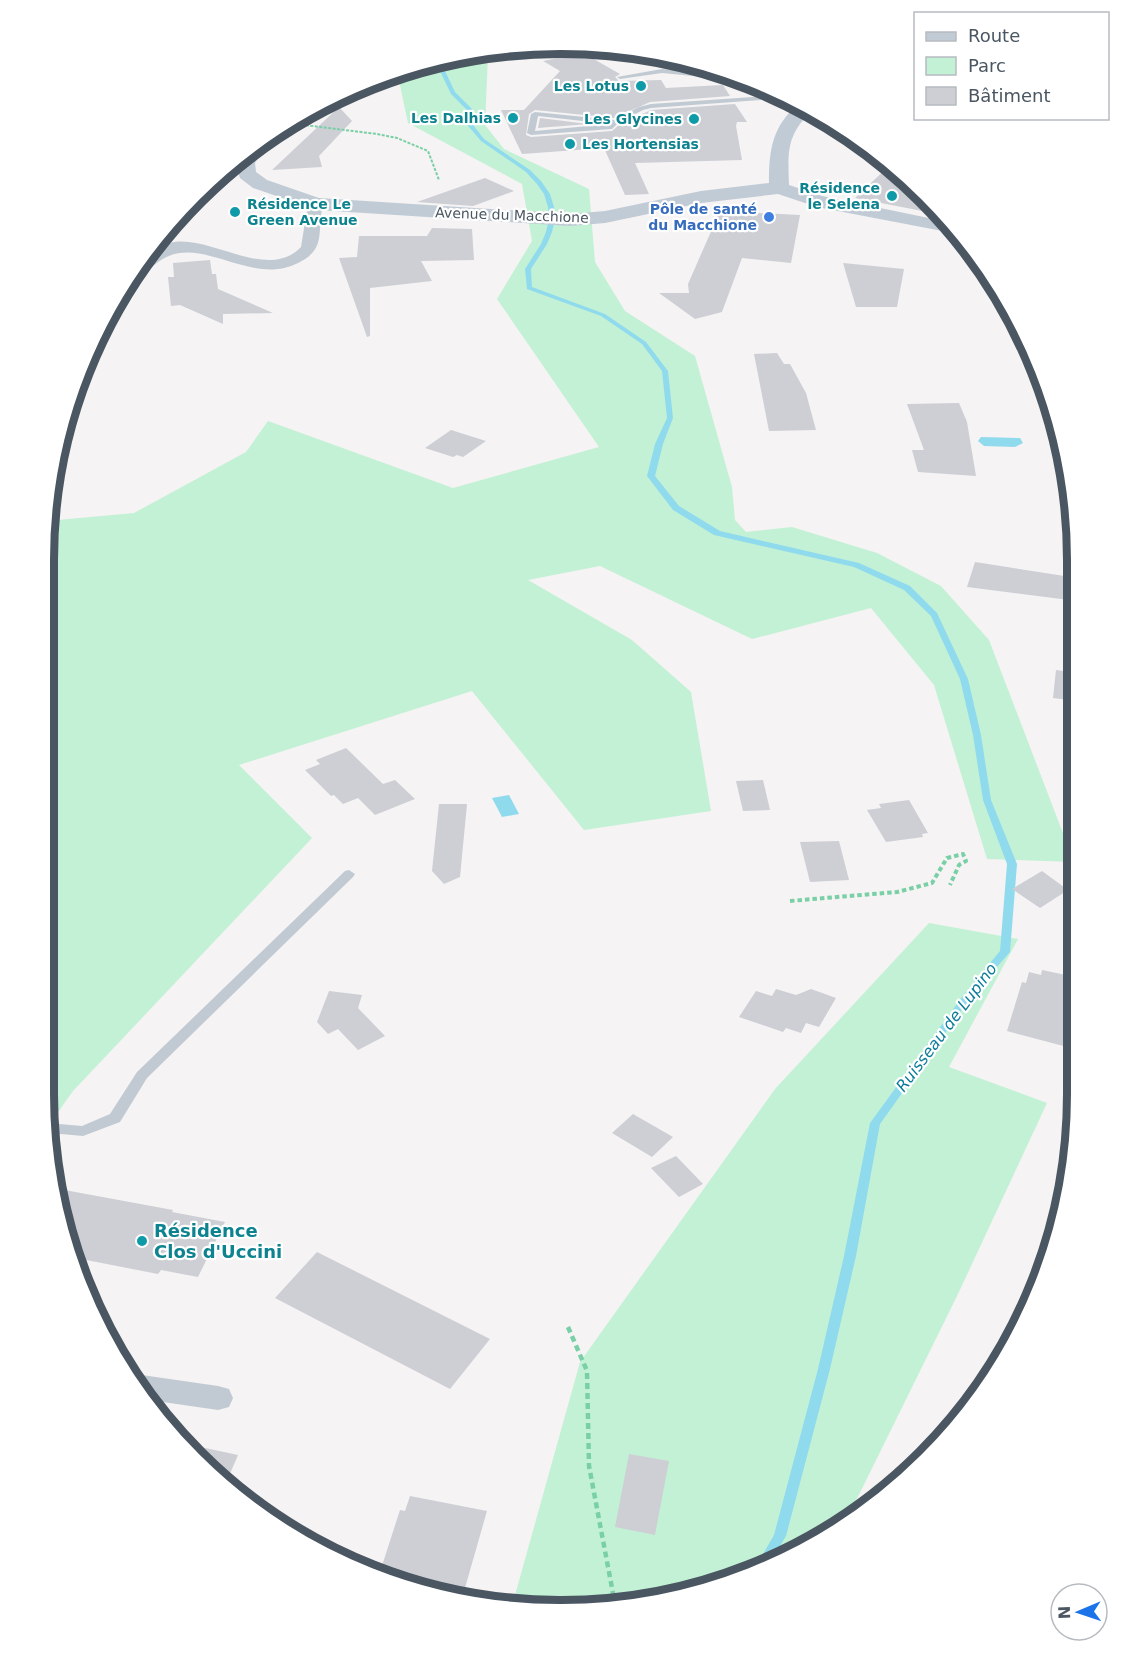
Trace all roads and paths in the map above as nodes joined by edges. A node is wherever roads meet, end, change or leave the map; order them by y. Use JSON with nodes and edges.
{"nodes":[{"id":1,"x":705,"y":75,"type":"edge"},
{"id":2,"x":620,"y":77,"type":"dead end"},
{"id":3,"x":767,"y":98,"type":"edge"},
{"id":4,"x":798,"y":113,"type":"edge"},
{"id":5,"x":615,"y":122,"type":"junction"},
{"id":6,"x":302,"y":125,"type":"edge"},
{"id":7,"x":245,"y":165,"type":"edge"},
{"id":8,"x":439,"y":180,"type":"dead end"},
{"id":9,"x":779,"y":188,"type":"junction"},
{"id":10,"x":317,"y":204,"type":"junction"},
{"id":11,"x":941,"y":227,"type":"edge"},
{"id":12,"x":156,"y":256,"type":"edge"},
{"id":13,"x":349,"y":874,"type":"dead end"},
{"id":14,"x":950,"y":885,"type":"dead end"},
{"id":15,"x":790,"y":901,"type":"dead end"},
{"id":16,"x":55,"y":1129,"type":"edge"},
{"id":17,"x":567,"y":1327,"type":"dead end"},
{"id":18,"x":149,"y":1388,"type":"edge"},
{"id":19,"x":219,"y":1398,"type":"dead end"},
{"id":20,"x":614,"y":1597,"type":"edge"}],
"edges":[{"from":1,"to":2,"type":"lane"},
{"from":3,"to":5,"type":"lane"},
{"from":4,"to":9,"type":"main road"},
{"from":5,"to":5,"type":"lane"},
{"from":6,"to":8,"type":"path"},
{"from":7,"to":10,"type":"main road","name":"Avenue du Macchione"},
{"from":9,"to":10,"type":"main road","name":"Avenue du Macchione"},
{"from":9,"to":11,"type":"main road","name":"Avenue du Macchione"},
{"from":10,"to":12,"type":"street"},
{"from":13,"to":16,"type":"lane"},
{"from":14,"to":15,"type":"path"},
{"from":17,"to":20,"type":"path"},
{"from":18,"to":19,"type":"street"}]}
